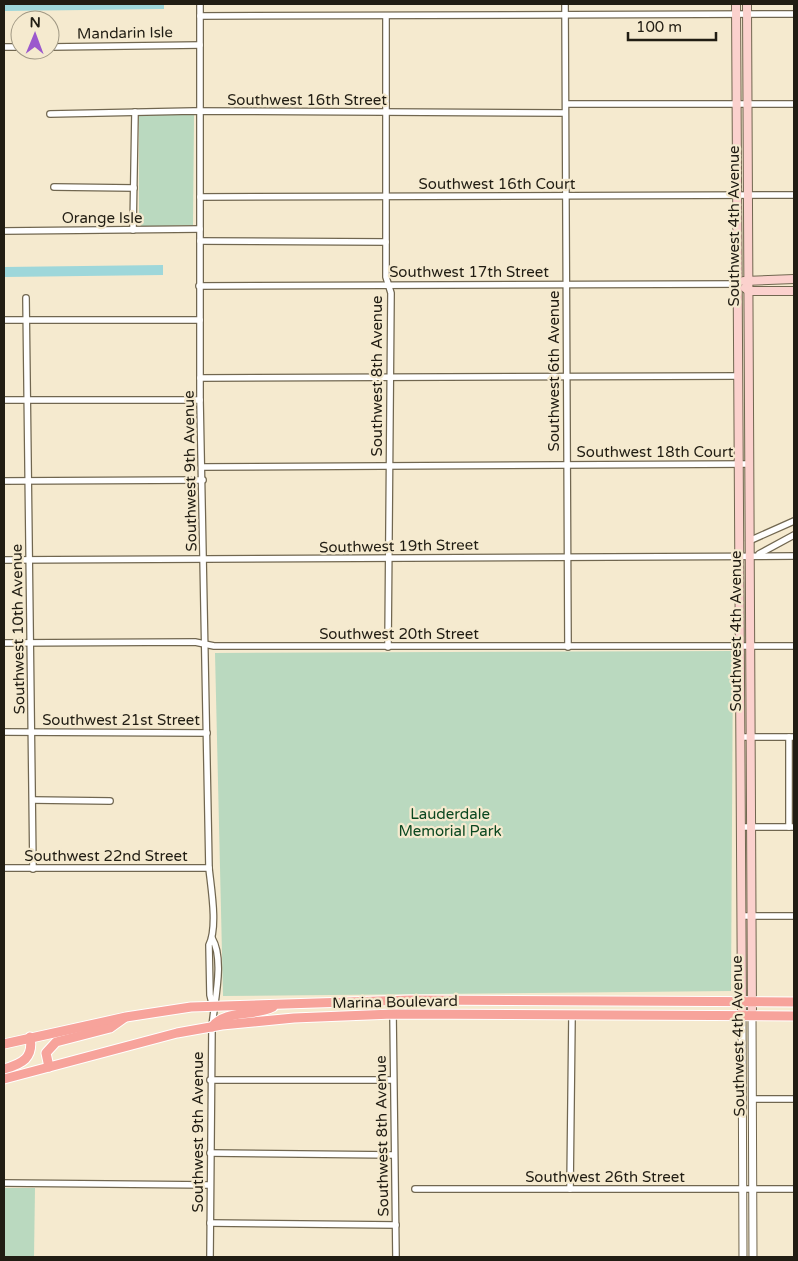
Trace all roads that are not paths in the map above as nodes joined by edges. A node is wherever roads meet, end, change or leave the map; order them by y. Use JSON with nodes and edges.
{"nodes":[{"id":1,"x":200,"y":4,"type":"edge"},
{"id":2,"x":565,"y":4,"type":"edge"},
{"id":3,"x":736,"y":4,"type":"edge"},
{"id":4,"x":747,"y":4,"type":"edge"},
{"id":5,"x":736,"y":14,"type":"junction"},
{"id":6,"x":747,"y":14,"type":"junction"},
{"id":7,"x":794,"y":14,"type":"edge"},
{"id":8,"x":565,"y":15,"type":"junction"},
{"id":9,"x":200,"y":16,"type":"junction"},
{"id":10,"x":386,"y":16,"type":"junction"},
{"id":11,"x":200,"y":45,"type":"junction"},
{"id":12,"x":60,"y":47,"type":"edge"},
{"id":13,"x":566,"y":104,"type":"junction"},
{"id":14,"x":737,"y":104,"type":"junction"},
{"id":15,"x":748,"y":104,"type":"junction"},
{"id":16,"x":794,"y":104,"type":"edge"},
{"id":17,"x":135,"y":112,"type":"junction"},
{"id":18,"x":200,"y":112,"type":"junction"},
{"id":19,"x":386,"y":112,"type":"junction"},
{"id":20,"x":564,"y":113,"type":"junction"},
{"id":21,"x":50,"y":114,"type":"dead end"},
{"id":22,"x":54,"y":187,"type":"dead end"},
{"id":23,"x":134,"y":188,"type":"junction"},
{"id":24,"x":737,"y":195,"type":"junction"},
{"id":25,"x":748,"y":195,"type":"junction"},
{"id":26,"x":794,"y":195,"type":"edge"},
{"id":27,"x":567,"y":196,"type":"junction"},
{"id":28,"x":200,"y":197,"type":"junction"},
{"id":29,"x":385,"y":198,"type":"junction"},
{"id":30,"x":133,"y":230,"type":"junction"},
{"id":31,"x":200,"y":230,"type":"junction"},
{"id":32,"x":4,"y":231,"type":"edge"},
{"id":33,"x":200,"y":241,"type":"junction"},
{"id":34,"x":386,"y":242,"type":"junction"},
{"id":35,"x":794,"y":279,"type":"edge"},
{"id":36,"x":749,"y":280,"type":"junction"},
{"id":37,"x":738,"y":284,"type":"junction"},
{"id":38,"x":199,"y":286,"type":"junction"},
{"id":39,"x":389,"y":286,"type":"junction"},
{"id":40,"x":566,"y":286,"type":"junction"},
{"id":41,"x":749,"y":291,"type":"junction"},
{"id":42,"x":794,"y":291,"type":"edge"},
{"id":43,"x":26,"y":298,"type":"dead end"},
{"id":44,"x":26,"y":319,"type":"junction"},
{"id":45,"x":4,"y":320,"type":"edge"},
{"id":46,"x":200,"y":320,"type":"junction"},
{"id":47,"x":566,"y":376,"type":"junction"},
{"id":48,"x":738,"y":376,"type":"junction"},
{"id":49,"x":391,"y":377,"type":"junction"},
{"id":50,"x":200,"y":378,"type":"junction"},
{"id":51,"x":4,"y":400,"type":"edge"},
{"id":52,"x":200,"y":400,"type":"junction"},
{"id":53,"x":27,"y":401,"type":"junction"},
{"id":54,"x":739,"y":464,"type":"junction"},
{"id":55,"x":748,"y":464,"type":"junction"},
{"id":56,"x":390,"y":466,"type":"junction"},
{"id":57,"x":568,"y":466,"type":"junction"},
{"id":58,"x":203,"y":467,"type":"junction"},
{"id":59,"x":203,"y":480,"type":"junction"},
{"id":60,"x":4,"y":481,"type":"edge"},
{"id":61,"x":28,"y":481,"type":"junction"},
{"id":62,"x":794,"y":520,"type":"edge"},
{"id":63,"x":794,"y":535,"type":"edge"},
{"id":64,"x":749,"y":541,"type":"junction"},
{"id":65,"x":753,"y":555,"type":"junction"},
{"id":66,"x":567,"y":556,"type":"junction"},
{"id":67,"x":739,"y":556,"type":"junction"},
{"id":68,"x":794,"y":556,"type":"edge"},
{"id":69,"x":389,"y":558,"type":"junction"},
{"id":70,"x":204,"y":559,"type":"junction"},
{"id":71,"x":4,"y":560,"type":"edge"},
{"id":72,"x":30,"y":560,"type":"junction"},
{"id":73,"x":4,"y":643,"type":"edge"},
{"id":74,"x":32,"y":643,"type":"junction"},
{"id":75,"x":206,"y":644,"type":"junction"},
{"id":76,"x":739,"y":646,"type":"junction"},
{"id":77,"x":749,"y":646,"type":"junction"},
{"id":78,"x":794,"y":646,"type":"edge"},
{"id":79,"x":388,"y":647,"type":"junction"},
{"id":80,"x":568,"y":647,"type":"junction"},
{"id":81,"x":4,"y":732,"type":"edge"},
{"id":82,"x":32,"y":732,"type":"junction"},
{"id":83,"x":207,"y":733,"type":"junction"},
{"id":84,"x":740,"y":737,"type":"junction"},
{"id":85,"x":750,"y":737,"type":"junction"},
{"id":86,"x":792,"y":737,"type":"edge"},
{"id":87,"x":33,"y":800,"type":"junction"},
{"id":88,"x":110,"y":801,"type":"dead end"},
{"id":89,"x":740,"y":827,"type":"junction"},
{"id":90,"x":750,"y":827,"type":"junction"},
{"id":91,"x":792,"y":827,"type":"edge"},
{"id":92,"x":4,"y":868,"type":"edge"},
{"id":93,"x":209,"y":868,"type":"junction"},
{"id":94,"x":33,"y":869,"type":"junction"},
{"id":95,"x":741,"y":916,"type":"junction"},
{"id":96,"x":751,"y":916,"type":"junction"},
{"id":97,"x":794,"y":916,"type":"edge"},
{"id":98,"x":410,"y":1000,"type":"junction"},
{"id":99,"x":747,"y":1002,"type":"junction"},
{"id":100,"x":794,"y":1002,"type":"edge"},
{"id":101,"x":277,"y":1006,"type":"junction"},
{"id":102,"x":213,"y":1007,"type":"junction"},
{"id":103,"x":393,"y":1014,"type":"junction"},
{"id":104,"x":747,"y":1015,"type":"junction"},
{"id":105,"x":126,"y":1016,"type":"junction"},
{"id":106,"x":572,"y":1016,"type":"junction"},
{"id":107,"x":794,"y":1016,"type":"edge"},
{"id":108,"x":212,"y":1027,"type":"junction"},
{"id":109,"x":30,"y":1037,"type":"junction"},
{"id":110,"x":4,"y":1044,"type":"edge"},
{"id":111,"x":49,"y":1067,"type":"junction"},
{"id":112,"x":4,"y":1069,"type":"edge"},
{"id":113,"x":4,"y":1079,"type":"edge"},
{"id":114,"x":210,"y":1080,"type":"junction"},
{"id":115,"x":393,"y":1080,"type":"junction"},
{"id":116,"x":752,"y":1099,"type":"junction"},
{"id":117,"x":794,"y":1099,"type":"edge"},
{"id":118,"x":210,"y":1153,"type":"junction"},
{"id":119,"x":394,"y":1155,"type":"junction"},
{"id":120,"x":4,"y":1183,"type":"edge"},
{"id":121,"x":210,"y":1185,"type":"junction"},
{"id":122,"x":415,"y":1189,"type":"dead end"},
{"id":123,"x":570,"y":1189,"type":"junction"},
{"id":124,"x":743,"y":1189,"type":"junction"},
{"id":125,"x":753,"y":1189,"type":"junction"},
{"id":126,"x":794,"y":1189,"type":"edge"},
{"id":127,"x":210,"y":1223,"type":"junction"},
{"id":128,"x":396,"y":1225,"type":"junction"},
{"id":129,"x":210,"y":1257,"type":"edge"},
{"id":130,"x":396,"y":1257,"type":"edge"},
{"id":131,"x":743,"y":1257,"type":"edge"},
{"id":132,"x":753,"y":1257,"type":"edge"}],
"edges":[{"from":1,"to":9,"type":"street","name":"Southwest 9th Avenue"},
{"from":2,"to":8,"type":"street","name":"Southwest 6th Avenue"},
{"from":3,"to":5,"type":"main road","name":"Southwest 4th Avenue"},
{"from":4,"to":6,"type":"main road","name":"Southwest 4th Avenue"},
{"from":5,"to":6,"type":"street"},
{"from":5,"to":8,"type":"street"},
{"from":5,"to":14,"type":"main road","name":"Southwest 4th Avenue"},
{"from":6,"to":7,"type":"street"},
{"from":6,"to":15,"type":"main road","name":"Southwest 4th Avenue"},
{"from":8,"to":10,"type":"street"},
{"from":8,"to":13,"type":"street","name":"Southwest 6th Avenue"},
{"from":9,"to":10,"type":"street"},
{"from":9,"to":11,"type":"street","name":"Southwest 9th Avenue"},
{"from":10,"to":19,"type":"street","name":"Southwest 8th Avenue"},
{"from":11,"to":12,"type":"street","name":"Mandarin Isle"},
{"from":11,"to":18,"type":"street","name":"Southwest 9th Avenue"},
{"from":13,"to":14,"type":"street"},
{"from":13,"to":20,"type":"street","name":"Southwest 6th Avenue"},
{"from":14,"to":15,"type":"street"},
{"from":14,"to":24,"type":"main road","name":"Southwest 4th Avenue"},
{"from":15,"to":16,"type":"street"},
{"from":15,"to":25,"type":"main road","name":"Southwest 4th Avenue"},
{"from":17,"to":18,"type":"street","name":"Southwest 16th Street"},
{"from":17,"to":21,"type":"street","name":"Southwest 16th Street"},
{"from":17,"to":23,"type":"street"},
{"from":18,"to":19,"type":"street","name":"Southwest 16th Street"},
{"from":18,"to":28,"type":"street","name":"Southwest 9th Avenue"},
{"from":19,"to":20,"type":"street","name":"Southwest 16th Street"},
{"from":19,"to":29,"type":"street","name":"Southwest 8th Avenue"},
{"from":20,"to":27,"type":"street","name":"Southwest 6th Avenue"},
{"from":22,"to":23,"type":"street"},
{"from":23,"to":30,"type":"street"},
{"from":24,"to":25,"type":"street","name":"Southwest 16th Court"},
{"from":24,"to":27,"type":"street","name":"Southwest 16th Court"},
{"from":24,"to":37,"type":"main road","name":"Southwest 4th Avenue"},
{"from":25,"to":26,"type":"street","name":"Southwest 16th Court"},
{"from":25,"to":36,"type":"main road","name":"Southwest 4th Avenue"},
{"from":27,"to":29,"type":"street","name":"Southwest 16th Court"},
{"from":27,"to":40,"type":"street","name":"Southwest 6th Avenue"},
{"from":28,"to":29,"type":"street","name":"Southwest 16th Court"},
{"from":28,"to":31,"type":"street","name":"Southwest 9th Avenue"},
{"from":29,"to":34,"type":"street","name":"Southwest 8th Avenue"},
{"from":30,"to":31,"type":"street","name":"Orange Isle"},
{"from":30,"to":32,"type":"street","name":"Orange Isle"},
{"from":31,"to":33,"type":"street","name":"Southwest 9th Avenue"},
{"from":33,"to":34,"type":"street"},
{"from":33,"to":38,"type":"street","name":"Southwest 9th Avenue"},
{"from":34,"to":39,"type":"street","name":"Southwest 8th Avenue"},
{"from":35,"to":36,"type":"main road","name":"Southwest 17th Street"},
{"from":36,"to":37,"type":"main road","name":"Southwest 17th Street"},
{"from":36,"to":41,"type":"main road","name":"Southwest 4th Avenue"},
{"from":37,"to":40,"type":"street","name":"Southwest 17th Street"},
{"from":37,"to":41,"type":"main road"},
{"from":37,"to":48,"type":"main road","name":"Southwest 4th Avenue"},
{"from":38,"to":39,"type":"street","name":"Southwest 17th Street"},
{"from":38,"to":46,"type":"street","name":"Southwest 9th Avenue"},
{"from":39,"to":40,"type":"street","name":"Southwest 17th Street"},
{"from":39,"to":49,"type":"street","name":"Southwest 8th Avenue"},
{"from":40,"to":47,"type":"street","name":"Southwest 6th Avenue"},
{"from":41,"to":42,"type":"main road"},
{"from":41,"to":55,"type":"main road","name":"Southwest 4th Avenue"},
{"from":43,"to":44,"type":"street","name":"Southwest 10th Avenue"},
{"from":44,"to":45,"type":"street"},
{"from":44,"to":46,"type":"street"},
{"from":44,"to":53,"type":"street","name":"Southwest 10th Avenue"},
{"from":46,"to":50,"type":"street","name":"Southwest 9th Avenue"},
{"from":47,"to":48,"type":"street"},
{"from":47,"to":49,"type":"street"},
{"from":47,"to":57,"type":"street","name":"Southwest 6th Avenue"},
{"from":48,"to":54,"type":"main road","name":"Southwest 4th Avenue"},
{"from":49,"to":50,"type":"street"},
{"from":49,"to":56,"type":"street","name":"Southwest 8th Avenue"},
{"from":50,"to":52,"type":"street","name":"Southwest 9th Avenue"},
{"from":51,"to":53,"type":"street"},
{"from":52,"to":53,"type":"street"},
{"from":52,"to":58,"type":"street","name":"Southwest 9th Avenue"},
{"from":53,"to":61,"type":"street","name":"Southwest 10th Avenue"},
{"from":54,"to":55,"type":"street","name":"Southwest 18th Court"},
{"from":54,"to":57,"type":"street","name":"Southwest 18th Court"},
{"from":54,"to":67,"type":"main road","name":"Southwest 4th Avenue"},
{"from":55,"to":64,"type":"main road","name":"Southwest 4th Avenue"},
{"from":56,"to":57,"type":"street","name":"Southwest 18th Court"},
{"from":56,"to":58,"type":"street","name":"Southwest 18th Court"},
{"from":56,"to":69,"type":"street","name":"Southwest 8th Avenue"},
{"from":57,"to":66,"type":"street","name":"Southwest 6th Avenue"},
{"from":58,"to":59,"type":"street","name":"Southwest 9th Avenue"},
{"from":59,"to":61,"type":"street"},
{"from":59,"to":70,"type":"street","name":"Southwest 9th Avenue"},
{"from":60,"to":61,"type":"street"},
{"from":61,"to":72,"type":"street","name":"Southwest 10th Avenue"},
{"from":62,"to":64,"type":"street"},
{"from":63,"to":65,"type":"street"},
{"from":64,"to":65,"type":"main road","name":"Southwest 4th Avenue"},
{"from":65,"to":67,"type":"street","name":"Southwest 19th Street"},
{"from":65,"to":68,"type":"street","name":"Southwest 19th Street"},
{"from":65,"to":77,"type":"main road","name":"Southwest 4th Avenue"},
{"from":66,"to":67,"type":"street","name":"Southwest 19th Street"},
{"from":66,"to":69,"type":"street","name":"Southwest 19th Street"},
{"from":66,"to":80,"type":"street","name":"Southwest 6th Avenue"},
{"from":67,"to":76,"type":"main road","name":"Southwest 4th Avenue"},
{"from":69,"to":70,"type":"street","name":"Southwest 19th Street"},
{"from":69,"to":79,"type":"street","name":"Southwest 8th Avenue"},
{"from":70,"to":72,"type":"street","name":"Southwest 19th Street"},
{"from":70,"to":75,"type":"street","name":"Southwest 9th Avenue"},
{"from":71,"to":72,"type":"street","name":"Southwest 19th Street"},
{"from":72,"to":74,"type":"street","name":"Southwest 10th Avenue"},
{"from":73,"to":74,"type":"street","name":"Southwest 20th Street"},
{"from":74,"to":75,"type":"street","name":"Southwest 20th Street"},
{"from":74,"to":82,"type":"street","name":"Southwest 10th Avenue"},
{"from":75,"to":79,"type":"street","name":"Southwest 20th Street"},
{"from":75,"to":83,"type":"street","name":"Southwest 9th Avenue"},
{"from":76,"to":77,"type":"street","name":"Southwest 20th Street"},
{"from":76,"to":80,"type":"street","name":"Southwest 20th Street"},
{"from":76,"to":84,"type":"main road","name":"Southwest 4th Avenue"},
{"from":77,"to":78,"type":"street","name":"Southwest 20th Street"},
{"from":77,"to":85,"type":"main road","name":"Southwest 4th Avenue"},
{"from":79,"to":80,"type":"street","name":"Southwest 20th Street"},
{"from":81,"to":82,"type":"street","name":"Southwest 21st Street"},
{"from":82,"to":83,"type":"street","name":"Southwest 21st Street"},
{"from":82,"to":87,"type":"street","name":"Southwest 10th Avenue"},
{"from":83,"to":93,"type":"street","name":"Southwest 9th Avenue"},
{"from":84,"to":85,"type":"street"},
{"from":84,"to":89,"type":"main road","name":"Southwest 4th Avenue"},
{"from":85,"to":86,"type":"street"},
{"from":85,"to":90,"type":"main road","name":"Southwest 4th Avenue"},
{"from":86,"to":91,"type":"street"},
{"from":87,"to":88,"type":"street"},
{"from":87,"to":94,"type":"street","name":"Southwest 10th Avenue"},
{"from":89,"to":90,"type":"street"},
{"from":89,"to":95,"type":"main road","name":"Southwest 4th Avenue"},
{"from":90,"to":91,"type":"street"},
{"from":90,"to":96,"type":"main road","name":"Southwest 4th Avenue"},
{"from":92,"to":94,"type":"street","name":"Southwest 22nd Street"},
{"from":93,"to":94,"type":"street","name":"Southwest 22nd Street"},
{"from":93,"to":102,"type":"street","name":"Southwest 9th Avenue"},
{"from":95,"to":96,"type":"street"},
{"from":95,"to":99,"type":"main road","name":"Southwest 4th Avenue"},
{"from":96,"to":97,"type":"street"},
{"from":96,"to":99,"type":"main road","name":"Southwest 4th Avenue"},
{"from":98,"to":99,"type":"main road","name":"Marina Boulevard"},
{"from":98,"to":101,"type":"main road","name":"Marina Boulevard"},
{"from":98,"to":103,"type":"main road"},
{"from":99,"to":100,"type":"main road","name":"Marina Boulevard"},
{"from":99,"to":104,"type":"main road","name":"Southwest 4th Avenue"},
{"from":101,"to":102,"type":"main road","name":"Marina Boulevard"},
{"from":101,"to":108,"type":"main road"},
{"from":102,"to":105,"type":"main road","name":"Marina Boulevard"},
{"from":102,"to":108,"type":"street","name":"Southwest 9th Avenue"},
{"from":103,"to":106,"type":"main road","name":"Marina Boulevard"},
{"from":103,"to":108,"type":"main road","name":"Marina Boulevard"},
{"from":103,"to":115,"type":"street","name":"Southwest 8th Avenue"},
{"from":104,"to":106,"type":"main road","name":"Marina Boulevard"},
{"from":104,"to":107,"type":"main road","name":"Marina Boulevard"},
{"from":104,"to":116,"type":"street","name":"Southwest 4th Avenue"},
{"from":104,"to":124,"type":"street","name":"Southwest 4th Avenue"},
{"from":105,"to":109,"type":"main road","name":"Marina Boulevard"},
{"from":105,"to":111,"type":"main road"},
{"from":106,"to":123,"type":"street"},
{"from":108,"to":111,"type":"main road","name":"Marina Boulevard"},
{"from":108,"to":114,"type":"street","name":"Southwest 9th Avenue"},
{"from":109,"to":110,"type":"main road","name":"Marina Boulevard"},
{"from":109,"to":112,"type":"main road"},
{"from":111,"to":113,"type":"main road","name":"Marina Boulevard"},
{"from":114,"to":115,"type":"street"},
{"from":114,"to":118,"type":"street","name":"Southwest 9th Avenue"},
{"from":115,"to":119,"type":"street","name":"Southwest 8th Avenue"},
{"from":116,"to":117,"type":"street"},
{"from":116,"to":125,"type":"street","name":"Southwest 4th Avenue"},
{"from":118,"to":119,"type":"street"},
{"from":118,"to":121,"type":"street","name":"Southwest 9th Avenue"},
{"from":119,"to":128,"type":"street","name":"Southwest 8th Avenue"},
{"from":120,"to":121,"type":"street"},
{"from":121,"to":127,"type":"street","name":"Southwest 9th Avenue"},
{"from":122,"to":123,"type":"street","name":"Southwest 26th Street"},
{"from":123,"to":124,"type":"street","name":"Southwest 26th Street"},
{"from":124,"to":125,"type":"street","name":"Southwest 26th Street"},
{"from":124,"to":131,"type":"street","name":"Southwest 4th Avenue"},
{"from":125,"to":126,"type":"street","name":"Southwest 26th Street"},
{"from":125,"to":132,"type":"street","name":"Southwest 4th Avenue"},
{"from":127,"to":128,"type":"street"},
{"from":127,"to":129,"type":"street","name":"Southwest 9th Avenue"},
{"from":128,"to":130,"type":"street","name":"Southwest 8th Avenue"}]}
